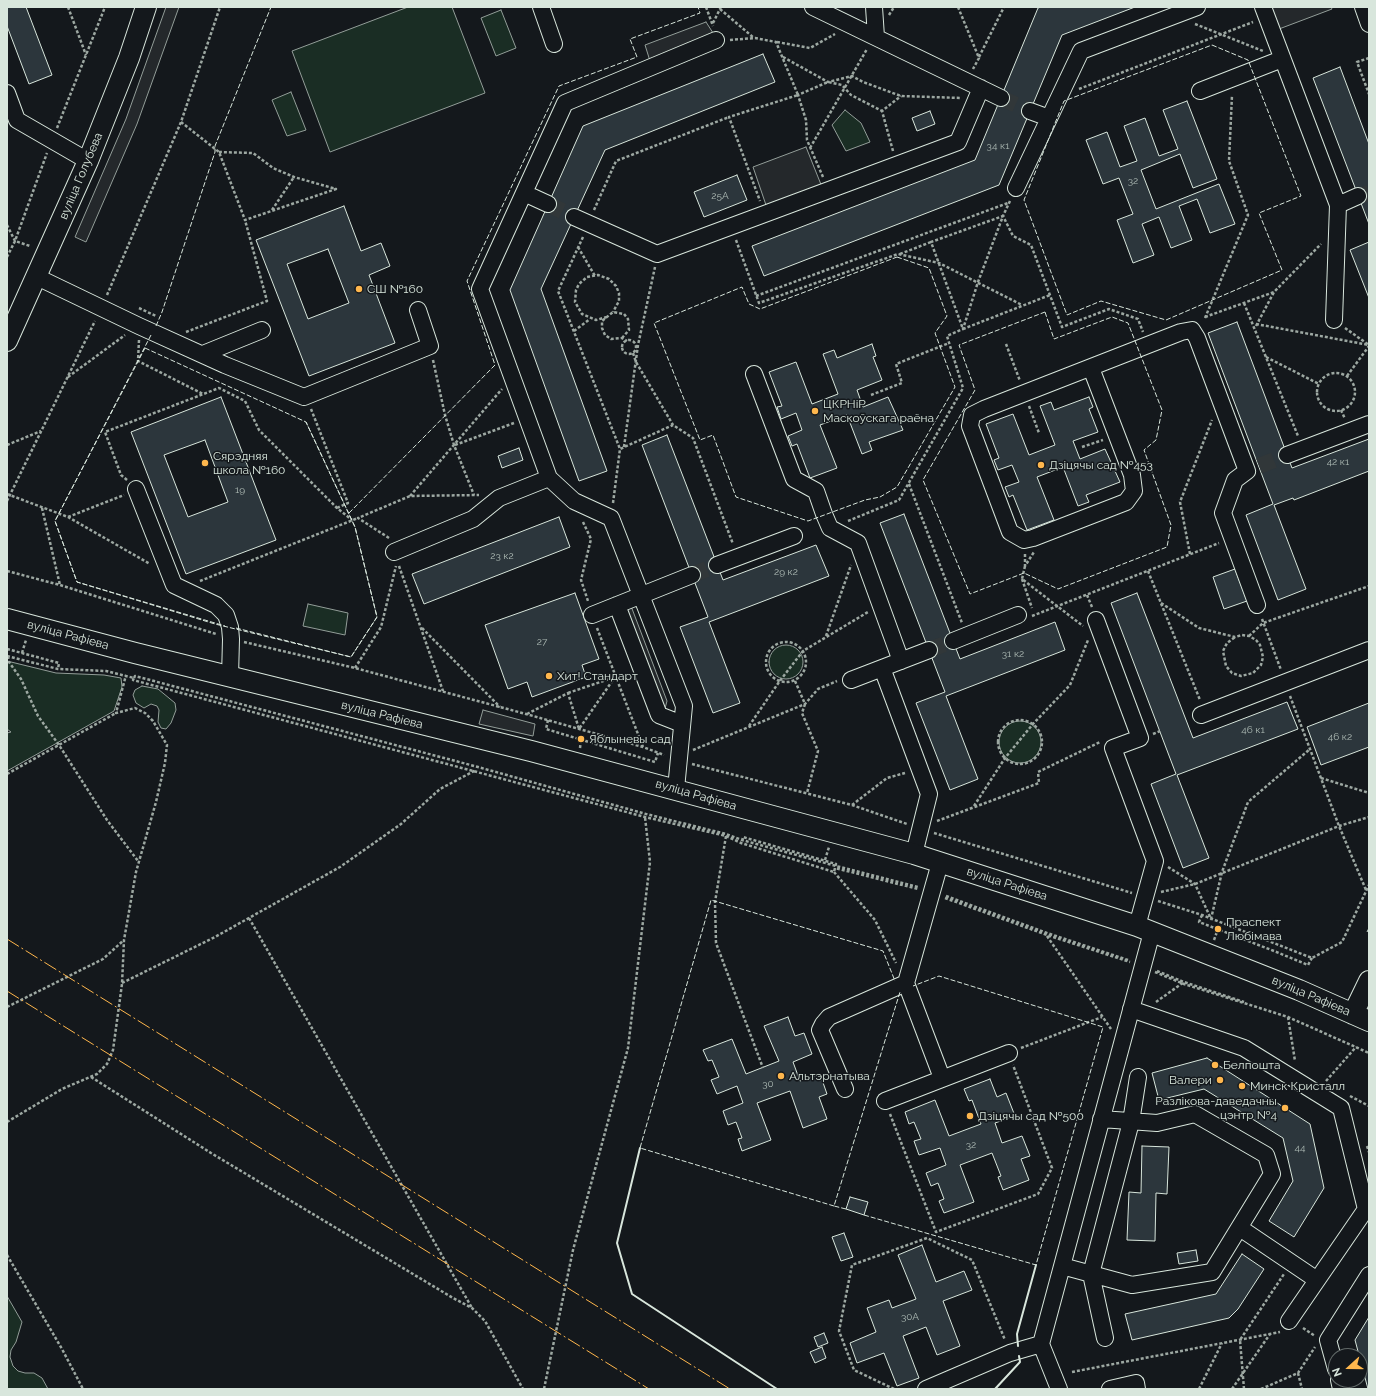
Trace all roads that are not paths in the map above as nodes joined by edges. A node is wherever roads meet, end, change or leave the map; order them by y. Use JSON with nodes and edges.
{"nodes":[{"id":1,"x":146,"y":7,"type":"edge"},
{"id":2,"x":541,"y":7,"type":"edge"},
{"id":3,"x":813,"y":7,"type":"edge"},
{"id":4,"x":874,"y":7,"type":"edge"},
{"id":5,"x":1197,"y":7,"type":"edge"},
{"id":6,"x":1363,"y":7,"type":"edge"},
{"id":7,"x":1265,"y":12,"type":"edge"},
{"id":8,"x":1369,"y":24,"type":"edge"},
{"id":9,"x":876,"y":37,"type":"junction"},
{"id":10,"x":716,"y":40,"type":"road end"},
{"id":11,"x":554,"y":44,"type":"dead end"},
{"id":12,"x":1282,"y":59,"type":"junction"},
{"id":13,"x":975,"y":89,"type":"junction"},
{"id":14,"x":1200,"y":91,"type":"dead end"},
{"id":15,"x":7,"y":93,"type":"edge"},
{"id":16,"x":1001,"y":98,"type":"tunnel mouth"},
{"id":17,"x":1030,"y":111,"type":"tunnel mouth"},
{"id":18,"x":1049,"y":118,"type":"junction"},
{"id":19,"x":12,"y":122,"type":"edge"},
{"id":20,"x":88,"y":161,"type":"junction"},
{"id":21,"x":1016,"y":188,"type":"road end"},
{"id":22,"x":524,"y":193,"type":"junction"},
{"id":23,"x":1358,"y":196,"type":"tunnel mouth"},
{"id":24,"x":548,"y":204,"type":"tunnel mouth"},
{"id":25,"x":1338,"y":205,"type":"junction"},
{"id":26,"x":581,"y":220,"type":"tunnel mouth"},
{"id":27,"x":37,"y":276,"type":"junction"},
{"id":28,"x":418,"y":310,"type":"dead end"},
{"id":29,"x":1334,"y":320,"type":"road end"},
{"id":30,"x":262,"y":330,"type":"dead end"},
{"id":31,"x":7,"y":341,"type":"edge"},
{"id":32,"x":203,"y":354,"type":"junction"},
{"id":33,"x":1092,"y":368,"type":"junction"},
{"id":34,"x":754,"y":374,"type":"dead end"},
{"id":35,"x":1369,"y":424,"type":"edge"},
{"id":36,"x":1287,"y":455,"type":"tunnel mouth"},
{"id":37,"x":549,"y":478,"type":"junction"},
{"id":38,"x":136,"y":489,"type":"road end"},
{"id":39,"x":794,"y":536,"type":"dead end"},
{"id":40,"x":394,"y":552,"type":"road end"},
{"id":41,"x":717,"y":565,"type":"tunnel mouth"},
{"id":42,"x":692,"y":575,"type":"tunnel mouth"},
{"id":43,"x":641,"y":596,"type":"junction"},
{"id":44,"x":617,"y":605,"type":"junction"},
{"id":45,"x":1258,"y":605,"type":"road end"},
{"id":46,"x":592,"y":615,"type":"dead end"},
{"id":47,"x":1018,"y":615,"type":"road end"},
{"id":48,"x":7,"y":619,"type":"edge"},
{"id":49,"x":1093,"y":626,"type":"road end"},
{"id":50,"x":960,"y":638,"type":"tunnel mouth"},
{"id":51,"x":929,"y":650,"type":"tunnel mouth"},
{"id":52,"x":1369,"y":650,"type":"edge"},
{"id":53,"x":900,"y":661,"type":"junction"},
{"id":54,"x":882,"y":668,"type":"junction"},
{"id":55,"x":230,"y":677,"type":"junction"},
{"id":56,"x":846,"y":680,"type":"road end"},
{"id":57,"x":1203,"y":715,"type":"road end"},
{"id":58,"x":682,"y":724,"type":"junction"},
{"id":59,"x":676,"y":789,"type":"junction"},
{"id":60,"x":914,"y":854,"type":"junction"},
{"id":61,"x":940,"y":863,"type":"junction"},
{"id":62,"x":1144,"y":929,"type":"junction"},
{"id":63,"x":1369,"y":981,"type":"edge"},
{"id":64,"x":906,"y":983,"type":"junction"},
{"id":65,"x":1136,"y":1010,"type":"junction"},
{"id":66,"x":1361,"y":1017,"type":"edge"},
{"id":67,"x":1009,"y":1053,"type":"road end"},
{"id":68,"x":1138,"y":1077,"type":"dead end"},
{"id":69,"x":942,"y":1078,"type":"junction"},
{"id":70,"x":845,"y":1089,"type":"dead end"},
{"id":71,"x":885,"y":1101,"type":"road end"},
{"id":72,"x":1101,"y":1119,"type":"junction"},
{"id":73,"x":1131,"y":1122,"type":"junction"},
{"id":74,"x":1240,"y":1228,"type":"junction"},
{"id":75,"x":1062,"y":1266,"type":"junction"},
{"id":76,"x":1091,"y":1274,"type":"junction"},
{"id":77,"x":1369,"y":1274,"type":"edge"},
{"id":78,"x":1317,"y":1280,"type":"junction"},
{"id":79,"x":1290,"y":1327,"type":"road end"},
{"id":80,"x":1104,"y":1338,"type":"dead end"},
{"id":81,"x":1041,"y":1344,"type":"junction"},
{"id":82,"x":1330,"y":1348,"type":"edge"},
{"id":83,"x":1138,"y":1387,"type":"edge"},
{"id":84,"x":926,"y":1389,"type":"edge"},
{"id":85,"x":1059,"y":1389,"type":"edge"},
{"id":86,"x":1110,"y":1389,"type":"edge"}],
"edges":[{"from":1,"to":20,"type":"main road","name":"вуліца Голубева"},
{"from":2,"to":11,"type":"lane"},
{"from":3,"to":9,"type":"lane"},
{"from":4,"to":9,"type":"lane"},
{"from":5,"to":18,"type":"lane"},
{"from":6,"to":8,"type":"lane"},
{"from":7,"to":12,"type":"lane"},
{"from":9,"to":13,"type":"lane"},
{"from":10,"to":22,"type":"lane"},
{"from":12,"to":14,"type":"lane"},
{"from":12,"to":25,"type":"lane"},
{"from":13,"to":16,"type":"lane"},
{"from":13,"to":26,"type":"lane"},
{"from":15,"to":19,"type":"lane"},
{"from":17,"to":18,"type":"lane"},
{"from":18,"to":21,"type":"lane"},
{"from":19,"to":20,"type":"lane"},
{"from":20,"to":27,"type":"main road","name":"вуліца Голубева"},
{"from":22,"to":24,"type":"lane"},
{"from":22,"to":37,"type":"lane"},
{"from":23,"to":25,"type":"lane"},
{"from":25,"to":29,"type":"lane"},
{"from":27,"to":31,"type":"main road","name":"вуліца Голубева"},
{"from":27,"to":32,"type":"lane"},
{"from":28,"to":32,"type":"lane"},
{"from":30,"to":32,"type":"lane"},
{"from":33,"to":33,"type":"lane"},
{"from":33,"to":45,"type":"lane"},
{"from":34,"to":53,"type":"lane"},
{"from":35,"to":36,"type":"lane"},
{"from":37,"to":40,"type":"lane"},
{"from":37,"to":43,"type":"lane"},
{"from":38,"to":55,"type":"lane"},
{"from":39,"to":41,"type":"lane"},
{"from":42,"to":43,"type":"lane"},
{"from":43,"to":44,"type":"lane"},
{"from":43,"to":58,"type":"lane"},
{"from":44,"to":46,"type":"lane"},
{"from":44,"to":58,"type":"lane"},
{"from":47,"to":50,"type":"lane"},
{"from":48,"to":55,"type":"main road","name":"вуліца Рафіева"},
{"from":49,"to":62,"type":"lane"},
{"from":51,"to":53,"type":"lane"},
{"from":52,"to":57,"type":"lane"},
{"from":53,"to":54,"type":"lane"},
{"from":54,"to":56,"type":"lane"},
{"from":54,"to":60,"type":"lane"},
{"from":55,"to":59,"type":"main road","name":"вуліца Рафіева"},
{"from":58,"to":59,"type":"lane"},
{"from":59,"to":60,"type":"main road","name":"вуліца Рафіева"},
{"from":60,"to":61,"type":"main road","name":"вуліца Рафіева"},
{"from":61,"to":62,"type":"main road","name":"вуліца Рафіева"},
{"from":61,"to":64,"type":"lane"},
{"from":62,"to":65,"type":"lane"},
{"from":62,"to":66,"type":"main road","name":"вуліца Рафіева"},
{"from":63,"to":66,"type":"main road"},
{"from":64,"to":69,"type":"lane"},
{"from":64,"to":70,"type":"lane"},
{"from":65,"to":72,"type":"lane"},
{"from":65,"to":78,"type":"lane"},
{"from":67,"to":69,"type":"lane"},
{"from":68,"to":73,"type":"lane"},
{"from":69,"to":71,"type":"lane"},
{"from":72,"to":73,"type":"lane"},
{"from":72,"to":75,"type":"lane"},
{"from":73,"to":74,"type":"lane"},
{"from":73,"to":76,"type":"lane"},
{"from":74,"to":76,"type":"lane"},
{"from":74,"to":78,"type":"lane"},
{"from":75,"to":76,"type":"lane"},
{"from":75,"to":81,"type":"lane"},
{"from":76,"to":80,"type":"lane"},
{"from":77,"to":82,"type":"lane"},
{"from":78,"to":79,"type":"lane"},
{"from":81,"to":84,"type":"lane"},
{"from":81,"to":85,"type":"lane"},
{"from":83,"to":86,"type":"lane"}]}
